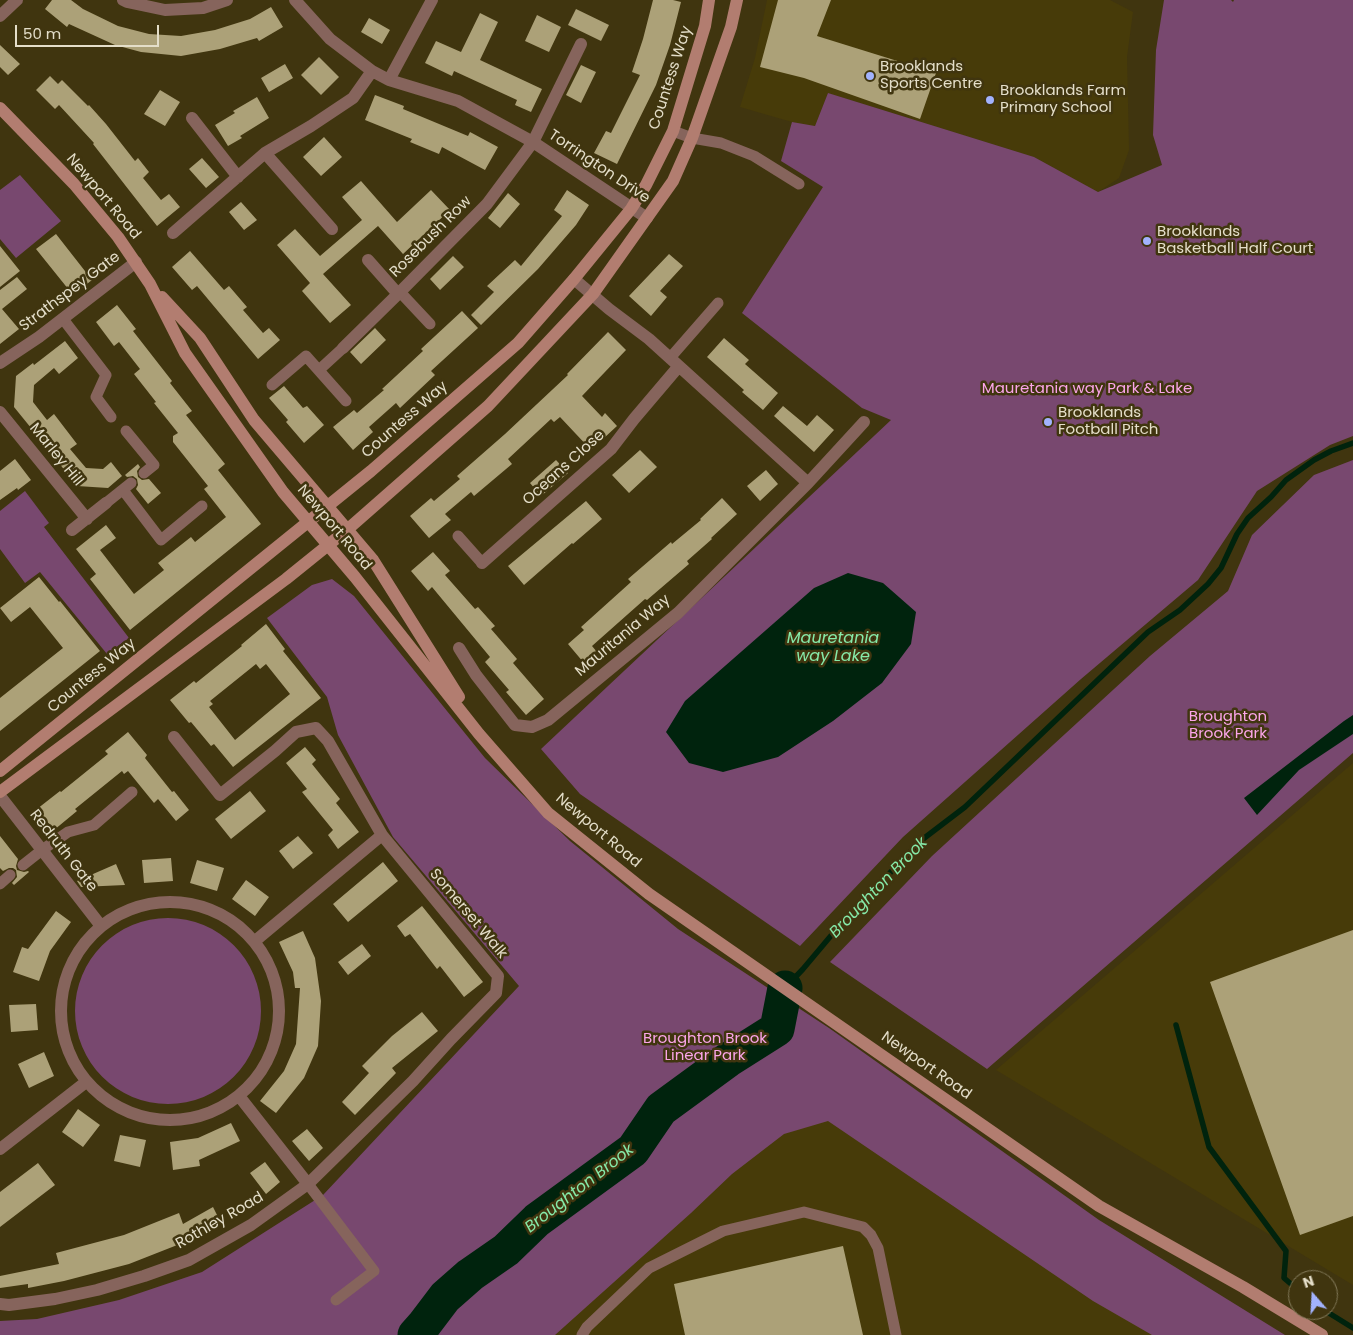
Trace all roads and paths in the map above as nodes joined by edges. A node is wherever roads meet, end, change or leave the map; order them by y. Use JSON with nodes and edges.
{"nodes":[{"id":1,"x":17,"y":0,"type":"edge"},
{"id":2,"x":123,"y":0,"type":"edge"},
{"id":3,"x":227,"y":0,"type":"edge"},
{"id":4,"x":295,"y":0,"type":"edge"},
{"id":5,"x":432,"y":0,"type":"edge"},
{"id":6,"x":709,"y":0,"type":"edge"},
{"id":7,"x":736,"y":0,"type":"edge"},
{"id":8,"x":0,"y":16,"type":"edge"},
{"id":9,"x":581,"y":44,"type":"dead end"},
{"id":10,"x":372,"y":71,"type":"junction"},
{"id":11,"x":389,"y":80,"type":"junction"},
{"id":12,"x":0,"y":108,"type":"edge"},
{"id":13,"x":192,"y":118,"type":"dead end"},
{"id":14,"x":673,"y":131,"type":"junction"},
{"id":15,"x":692,"y":138,"type":"junction"},
{"id":16,"x":533,"y":142,"type":"junction"},
{"id":17,"x":265,"y":153,"type":"junction"},
{"id":18,"x":238,"y":177,"type":"junction"},
{"id":19,"x":799,"y":184,"type":"dead end"},
{"id":20,"x":631,"y":209,"type":"junction"},
{"id":21,"x":647,"y":218,"type":"junction"},
{"id":22,"x":332,"y":230,"type":"dead end"},
{"id":23,"x":173,"y":234,"type":"dead end"},
{"id":24,"x":368,"y":260,"type":"dead end"},
{"id":25,"x":136,"y":262,"type":"junction"},
{"id":26,"x":574,"y":279,"type":"junction"},
{"id":27,"x":150,"y":284,"type":"junction"},
{"id":28,"x":399,"y":293,"type":"junction"},
{"id":29,"x":593,"y":294,"type":"junction"},
{"id":30,"x":718,"y":303,"type":"dead end"},
{"id":31,"x":63,"y":319,"type":"junction"},
{"id":32,"x":430,"y":324,"type":"dead end"},
{"id":33,"x":342,"y":348,"type":"joint"},
{"id":34,"x":675,"y":362,"type":"junction"},
{"id":35,"x":0,"y":363,"type":"edge"},
{"id":36,"x":318,"y":370,"type":"junction"},
{"id":37,"x":272,"y":385,"type":"dead end"},
{"id":38,"x":346,"y":401,"type":"dead end"},
{"id":39,"x":0,"y":412,"type":"edge"},
{"id":40,"x":111,"y":417,"type":"dead end"},
{"id":41,"x":864,"y":422,"type":"dead end"},
{"id":42,"x":126,"y":432,"type":"dead end"},
{"id":43,"x":144,"y":473,"type":"dead end"},
{"id":44,"x":808,"y":483,"type":"junction"},
{"id":45,"x":106,"y":503,"type":"joint"},
{"id":46,"x":202,"y":506,"type":"dead end"},
{"id":47,"x":327,"y":506,"type":"junction"},
{"id":48,"x":87,"y":519,"type":"junction"},
{"id":49,"x":308,"y":522,"type":"junction"},
{"id":50,"x":348,"y":529,"type":"junction"},
{"id":51,"x":72,"y":530,"type":"dead end"},
{"id":52,"x":458,"y":536,"type":"dead end"},
{"id":53,"x":327,"y":546,"type":"junction"},
{"id":54,"x":482,"y":563,"type":"joint"},
{"id":55,"x":459,"y":648,"type":"dead end"},
{"id":56,"x":480,"y":734,"type":"junction"},
{"id":57,"x":174,"y":737,"type":"dead end"},
{"id":58,"x":0,"y":771,"type":"edge"},
{"id":59,"x":0,"y":792,"type":"edge"},
{"id":60,"x":132,"y":792,"type":"dead end"},
{"id":61,"x":0,"y":796,"type":"edge"},
{"id":62,"x":382,"y":835,"type":"junction"},
{"id":63,"x":42,"y":850,"type":"junction"},
{"id":64,"x":23,"y":865,"type":"dead end"},
{"id":65,"x":10,"y":876,"type":"dead end"},
{"id":66,"x":0,"y":884,"type":"edge"},
{"id":67,"x":101,"y":926,"type":"junction"},
{"id":68,"x":255,"y":941,"type":"junction"},
{"id":69,"x":413,"y":1081,"type":"joint"},
{"id":70,"x":86,"y":1082,"type":"junction"},
{"id":71,"x":239,"y":1096,"type":"junction"},
{"id":72,"x":0,"y":1149,"type":"edge"},
{"id":73,"x":308,"y":1184,"type":"junction"},
{"id":74,"x":336,"y":1300,"type":"dead end"},
{"id":75,"x":0,"y":1304,"type":"edge"},
{"id":76,"x":582,"y":1335,"type":"edge"},
{"id":77,"x":896,"y":1335,"type":"edge"},
{"id":78,"x":1322,"y":1335,"type":"edge"}],
"edges":[{"from":1,"to":8,"type":"street"},
{"from":2,"to":3,"type":"street"},
{"from":4,"to":10,"type":"street","name":"Torrington Drive"},
{"from":5,"to":11,"type":"street"},
{"from":6,"to":14,"type":"street","name":"Countess Way"},
{"from":7,"to":15,"type":"street"},
{"from":9,"to":16,"type":"street","name":"Torrington Drive"},
{"from":10,"to":11,"type":"street","name":"Torrington Drive"},
{"from":10,"to":17,"type":"street"},
{"from":11,"to":16,"type":"street","name":"Torrington Drive"},
{"from":12,"to":25,"type":"street","name":"Newport Road"},
{"from":13,"to":18,"type":"street"},
{"from":14,"to":15,"type":"lane"},
{"from":14,"to":20,"type":"street","name":"Countess Way"},
{"from":15,"to":19,"type":"lane"},
{"from":15,"to":21,"type":"street"},
{"from":16,"to":20,"type":"street","name":"Torrington Drive"},
{"from":16,"to":28,"type":"street","name":"Rosebush Row"},
{"from":17,"to":18,"type":"street"},
{"from":17,"to":22,"type":"street"},
{"from":18,"to":23,"type":"street"},
{"from":20,"to":21,"type":"street","name":"Torrington Drive"},
{"from":20,"to":26,"type":"street","name":"Countess Way"},
{"from":21,"to":29,"type":"street"},
{"from":24,"to":28,"type":"street"},
{"from":25,"to":27,"type":"street","name":"Newport Road"},
{"from":25,"to":31,"type":"street","name":"Strathspey Gate"},
{"from":26,"to":29,"type":"street"},
{"from":26,"to":47,"type":"street","name":"Countess Way"},
{"from":27,"to":47,"type":"street"},
{"from":27,"to":49,"type":"street","name":"Newport Road"},
{"from":28,"to":32,"type":"lane"},
{"from":28,"to":33,"type":"street","name":"Rosebush Row"},
{"from":29,"to":34,"type":"street"},
{"from":29,"to":50,"type":"street"},
{"from":30,"to":34,"type":"lane"},
{"from":31,"to":35,"type":"street","name":"Strathspey Gate"},
{"from":31,"to":40,"type":"lane"},
{"from":33,"to":36,"type":"lane"},
{"from":34,"to":44,"type":"street"},
{"from":34,"to":54,"type":"street","name":"Oceans Close"},
{"from":36,"to":37,"type":"lane"},
{"from":36,"to":38,"type":"lane"},
{"from":39,"to":48,"type":"street","name":"Marley Hill"},
{"from":41,"to":44,"type":"street","name":"Mauritania Way"},
{"from":42,"to":43,"type":"lane"},
{"from":44,"to":55,"type":"street","name":"Mauritania Way"},
{"from":45,"to":46,"type":"lane"},
{"from":45,"to":48,"type":"street"},
{"from":47,"to":49,"type":"street","name":"Countess Way"},
{"from":47,"to":50,"type":"street"},
{"from":48,"to":51,"type":"street"},
{"from":49,"to":53,"type":"street","name":"Newport Road"},
{"from":49,"to":58,"type":"street","name":"Countess Way"},
{"from":50,"to":53,"type":"street"},
{"from":50,"to":56,"type":"street"},
{"from":52,"to":54,"type":"lane"},
{"from":53,"to":56,"type":"street","name":"Newport Road"},
{"from":53,"to":59,"type":"street"},
{"from":56,"to":78,"type":"street","name":"Newport Road"},
{"from":57,"to":62,"type":"street","name":"Somerset Walk"},
{"from":60,"to":63,"type":"lane"},
{"from":61,"to":63,"type":"street","name":"Redruth Gate"},
{"from":62,"to":68,"type":"street"},
{"from":62,"to":69,"type":"street","name":"Somerset Walk"},
{"from":63,"to":64,"type":"lane"},
{"from":63,"to":67,"type":"street","name":"Redruth Gate"},
{"from":65,"to":66,"type":"lane"},
{"from":67,"to":68,"type":"street"},
{"from":67,"to":70,"type":"street"},
{"from":68,"to":71,"type":"street"},
{"from":69,"to":73,"type":"street","name":"Rothley Road"},
{"from":70,"to":71,"type":"street"},
{"from":70,"to":72,"type":"street"},
{"from":71,"to":73,"type":"street"},
{"from":73,"to":74,"type":"lane"},
{"from":73,"to":75,"type":"street","name":"Rothley Road"},
{"from":76,"to":77,"type":"lane"}]}
